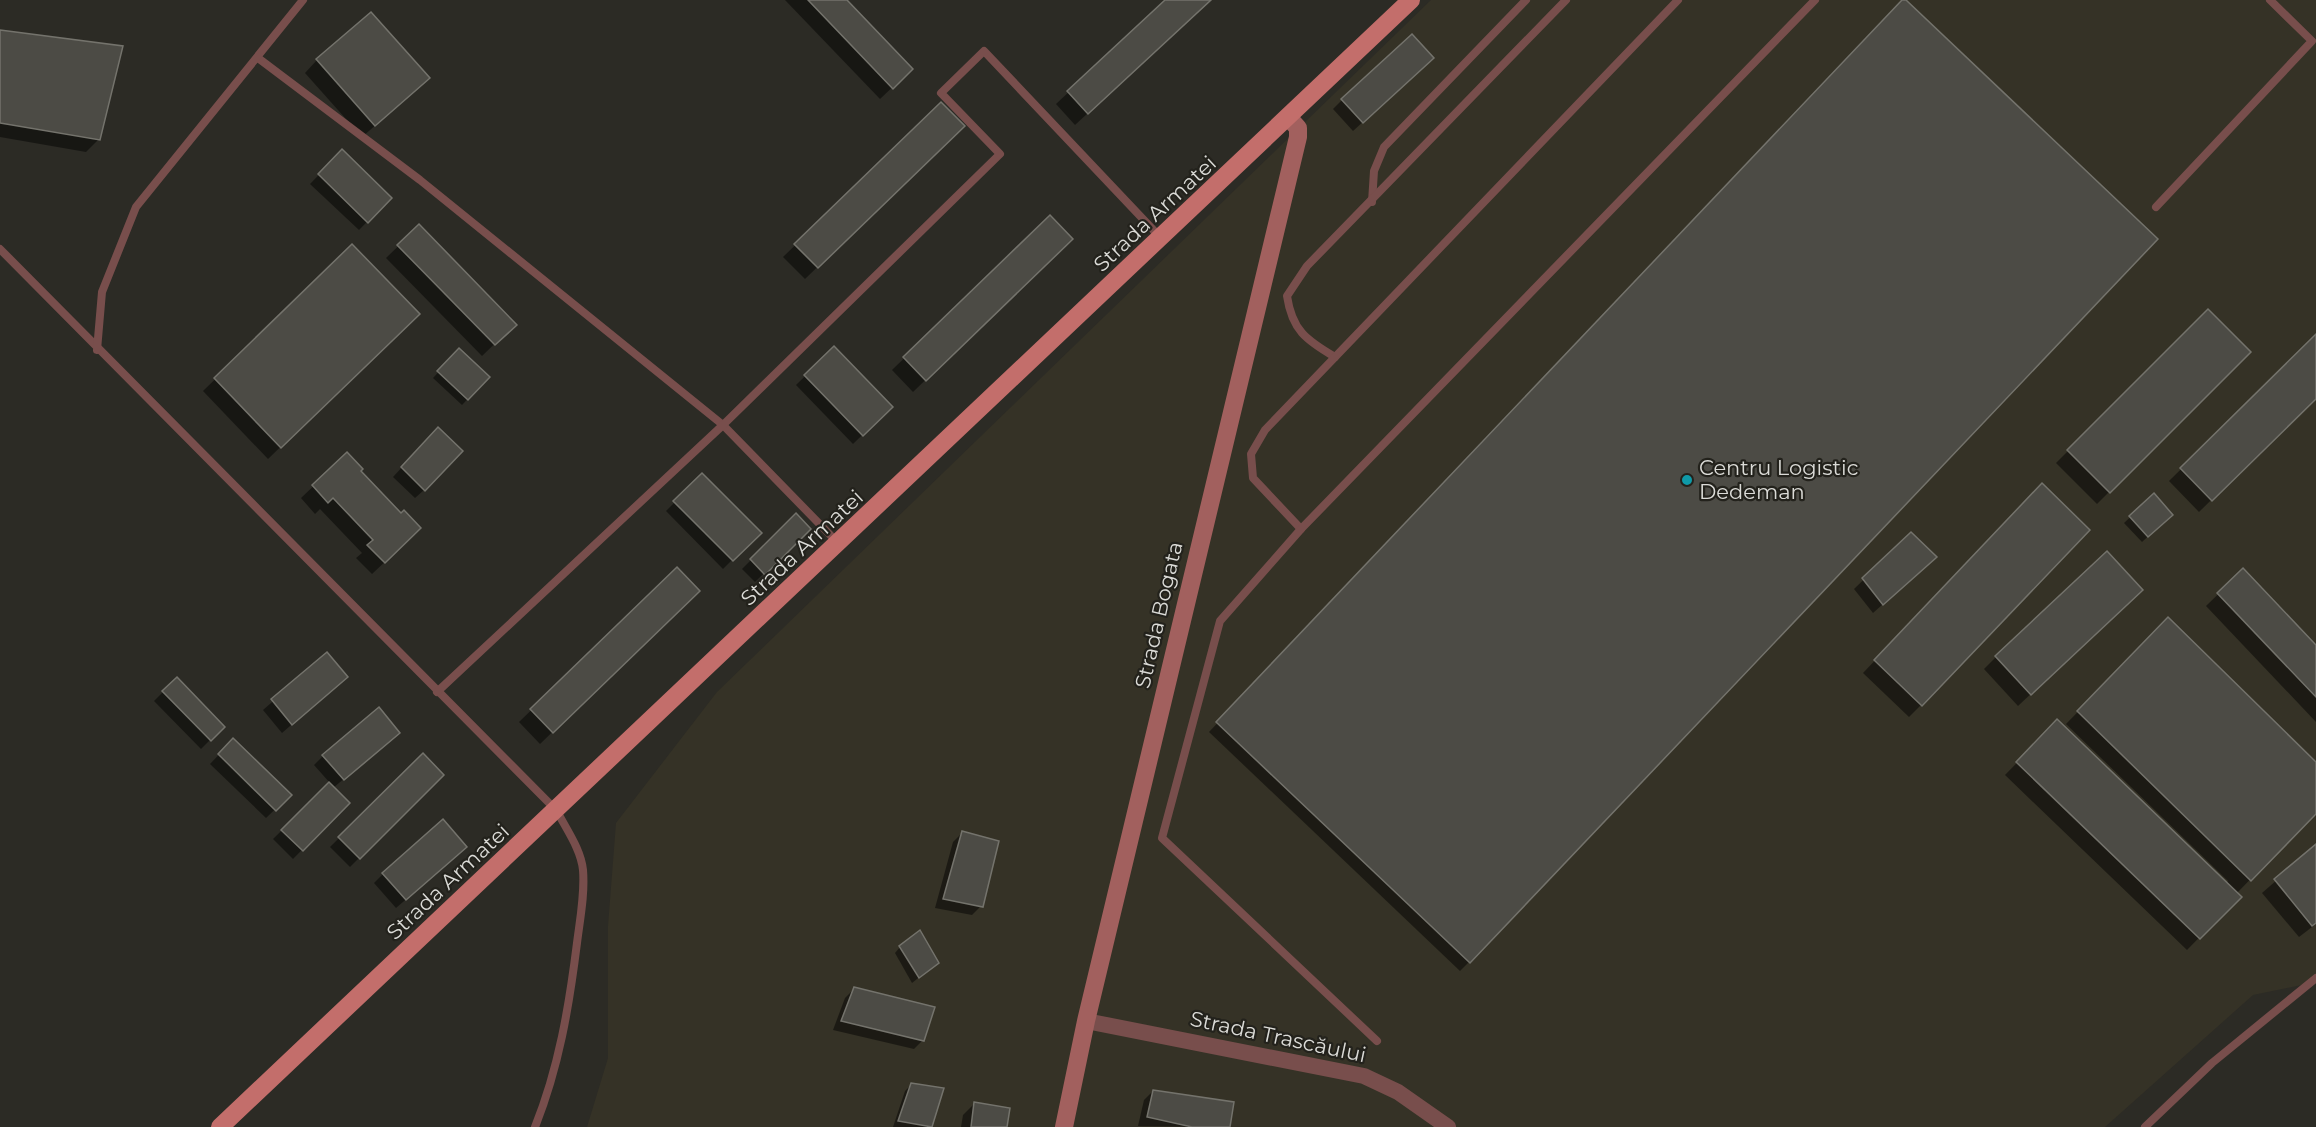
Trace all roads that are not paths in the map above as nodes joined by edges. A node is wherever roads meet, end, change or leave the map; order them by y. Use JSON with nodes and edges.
{"nodes":[{"id":1,"x":303,"y":0,"type":"edge"},
{"id":2,"x":1411,"y":0,"type":"edge"},
{"id":3,"x":1526,"y":0,"type":"edge"},
{"id":4,"x":1566,"y":0,"type":"edge"},
{"id":5,"x":1678,"y":0,"type":"edge"},
{"id":6,"x":1815,"y":0,"type":"edge"},
{"id":7,"x":2270,"y":0,"type":"edge"},
{"id":8,"x":258,"y":58,"type":"junction"},
{"id":9,"x":1289,"y":118,"type":"junction"},
{"id":10,"x":1372,"y":202,"type":"junction"},
{"id":11,"x":2156,"y":207,"type":"dead end"},
{"id":12,"x":1161,"y":239,"type":"junction"},
{"id":13,"x":0,"y":249,"type":"edge"},
{"id":14,"x":97,"y":350,"type":"junction"},
{"id":15,"x":1335,"y":357,"type":"junction"},
{"id":16,"x":723,"y":425,"type":"junction"},
{"id":17,"x":1301,"y":529,"type":"junction"},
{"id":18,"x":839,"y":544,"type":"junction"},
{"id":19,"x":437,"y":692,"type":"junction"},
{"id":20,"x":557,"y":812,"type":"junction"},
{"id":21,"x":2316,"y":978,"type":"edge"},
{"id":22,"x":1086,"y":1021,"type":"junction"},
{"id":23,"x":1377,"y":1041,"type":"dead end"},
{"id":24,"x":1067,"y":1126,"type":"edge"},
{"id":25,"x":220,"y":1127,"type":"edge"},
{"id":26,"x":535,"y":1127,"type":"edge"},
{"id":27,"x":1448,"y":1127,"type":"edge"},
{"id":28,"x":2145,"y":1127,"type":"edge"}],
"edges":[{"from":1,"to":8,"type":"lane"},
{"from":2,"to":9,"type":"main road","name":"Strada Armatei"},
{"from":3,"to":10,"type":"lane"},
{"from":4,"to":10,"type":"lane"},
{"from":5,"to":15,"type":"lane"},
{"from":6,"to":17,"type":"lane"},
{"from":7,"to":11,"type":"lane"},
{"from":8,"to":14,"type":"lane"},
{"from":8,"to":16,"type":"lane"},
{"from":9,"to":12,"type":"main road","name":"Strada Armatei"},
{"from":9,"to":22,"type":"main road","name":"Strada Bogata"},
{"from":10,"to":15,"type":"lane"},
{"from":12,"to":16,"type":"lane"},
{"from":12,"to":18,"type":"main road","name":"Strada Armatei"},
{"from":13,"to":14,"type":"lane"},
{"from":14,"to":19,"type":"lane"},
{"from":15,"to":17,"type":"lane"},
{"from":16,"to":18,"type":"lane"},
{"from":16,"to":19,"type":"lane"},
{"from":17,"to":23,"type":"lane"},
{"from":18,"to":20,"type":"main road","name":"Strada Armatei"},
{"from":19,"to":20,"type":"lane"},
{"from":20,"to":25,"type":"main road","name":"Strada Armatei"},
{"from":20,"to":26,"type":"lane"},
{"from":21,"to":28,"type":"lane"},
{"from":22,"to":24,"type":"main road","name":"Strada Bogata"},
{"from":22,"to":27,"type":"street","name":"Strada Trascăului"}]}
